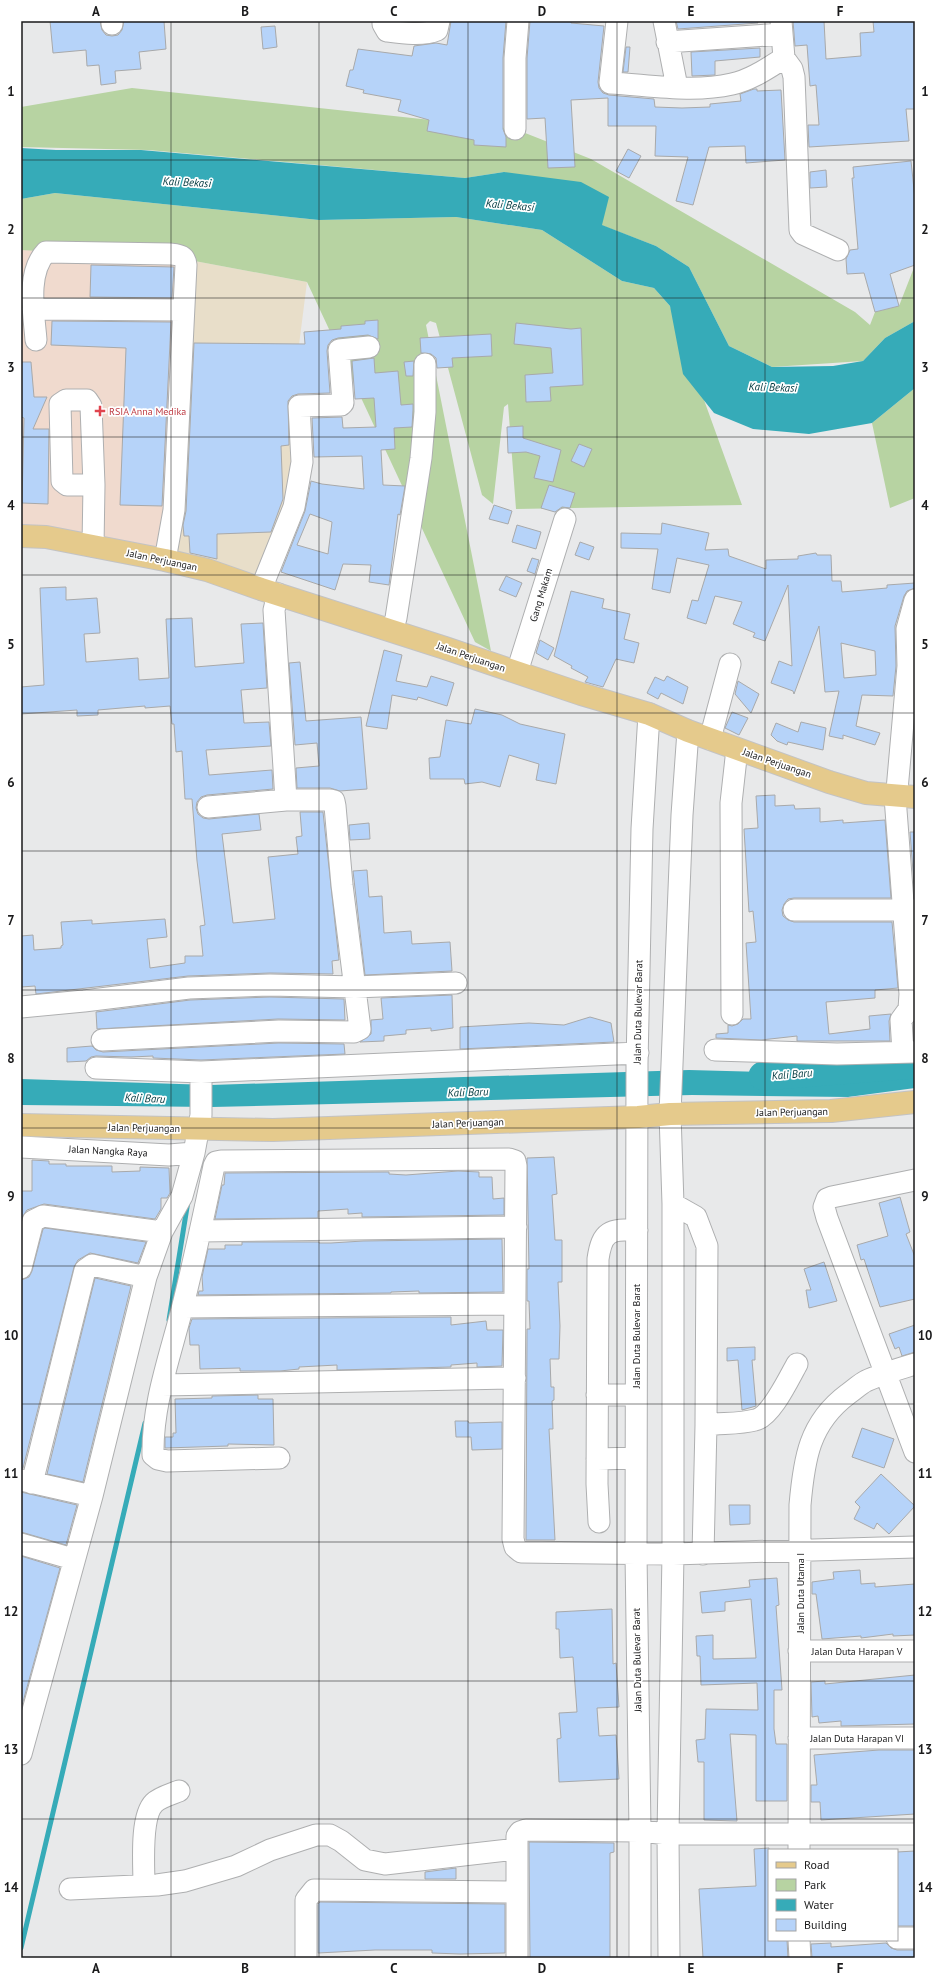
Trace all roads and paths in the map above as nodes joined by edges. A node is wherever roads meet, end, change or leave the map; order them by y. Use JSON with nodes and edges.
{"nodes":[{"id":1,"x":383,"y":21,"type":"edge"},
{"id":2,"x":439,"y":21,"type":"edge"},
{"id":3,"x":518,"y":21,"type":"edge"},
{"id":4,"x":617,"y":21,"type":"edge"},
{"id":5,"x":664,"y":21,"type":"edge"},
{"id":6,"x":781,"y":27,"type":"edge"},
{"id":7,"x":667,"y":42,"type":"junction"},
{"id":8,"x":784,"y":58,"type":"junction"},
{"id":9,"x":677,"y":87,"type":"junction"},
{"id":10,"x":515,"y":129,"type":"dead end"},
{"id":11,"x":838,"y":250,"type":"dead end"},
{"id":12,"x":33,"y":309,"type":"junction"},
{"id":13,"x":183,"y":310,"type":"junction"},
{"id":14,"x":36,"y":340,"type":"dead end"},
{"id":15,"x":369,"y":347,"type":"dead end"},
{"id":16,"x":425,"y":364,"type":"dead end"},
{"id":17,"x":94,"y":485,"type":"dead end"},
{"id":18,"x":565,"y":519,"type":"dead end"},
{"id":19,"x":21,"y":536,"type":"edge"},
{"id":20,"x":92,"y":546,"type":"junction"},
{"id":21,"x":165,"y":560,"type":"junction"},
{"id":22,"x":270,"y":592,"type":"junction"},
{"id":23,"x":915,"y":600,"type":"edge"},
{"id":24,"x":392,"y":630,"type":"junction"},
{"id":25,"x":730,"y":664,"type":"dead end"},
{"id":26,"x":517,"y":672,"type":"junction"},
{"id":27,"x":649,"y":714,"type":"junction"},
{"id":28,"x":688,"y":731,"type":"junction"},
{"id":29,"x":710,"y":738,"type":"junction"},
{"id":30,"x":737,"y":749,"type":"junction"},
{"id":31,"x":905,"y":797,"type":"edge"},
{"id":32,"x":286,"y":800,"type":"junction"},
{"id":33,"x":208,"y":807,"type":"dead end"},
{"id":34,"x":794,"y":910,"type":"dead end"},
{"id":35,"x":909,"y":910,"type":"edge"},
{"id":36,"x":456,"y":983,"type":"dead end"},
{"id":37,"x":355,"y":987,"type":"junction"},
{"id":38,"x":21,"y":1007,"type":"edge"},
{"id":39,"x":732,"y":1014,"type":"dead end"},
{"id":40,"x":102,"y":1040,"type":"dead end"},
{"id":41,"x":715,"y":1050,"type":"dead end"},
{"id":42,"x":909,"y":1052,"type":"edge"},
{"id":43,"x":637,"y":1059,"type":"junction"},
{"id":44,"x":96,"y":1068,"type":"dead end"},
{"id":45,"x":202,"y":1077,"type":"junction"},
{"id":46,"x":915,"y":1102,"type":"edge"},
{"id":47,"x":671,"y":1107,"type":"junction"},
{"id":48,"x":638,"y":1109,"type":"junction"},
{"id":49,"x":200,"y":1122,"type":"junction"},
{"id":50,"x":21,"y":1125,"type":"edge"},
{"id":51,"x":21,"y":1147,"type":"edge"},
{"id":52,"x":194,"y":1153,"type":"junction"},
{"id":53,"x":914,"y":1182,"type":"edge"},
{"id":54,"x":673,"y":1204,"type":"junction"},
{"id":55,"x":516,"y":1227,"type":"junction"},
{"id":56,"x":637,"y":1230,"type":"junction"},
{"id":57,"x":200,"y":1231,"type":"junction"},
{"id":58,"x":162,"y":1232,"type":"junction"},
{"id":59,"x":21,"y":1268,"type":"edge"},
{"id":60,"x":146,"y":1277,"type":"junction"},
{"id":61,"x":515,"y":1304,"type":"junction"},
{"id":62,"x":183,"y":1307,"type":"junction"},
{"id":63,"x":797,"y":1364,"type":"dead end"},
{"id":64,"x":915,"y":1364,"type":"edge"},
{"id":65,"x":885,"y":1374,"type":"junction"},
{"id":66,"x":515,"y":1378,"type":"junction"},
{"id":67,"x":162,"y":1385,"type":"junction"},
{"id":68,"x":636,"y":1394,"type":"junction"},
{"id":69,"x":597,"y":1395,"type":"junction"},
{"id":70,"x":706,"y":1404,"type":"junction"},
{"id":71,"x":673,"y":1405,"type":"junction"},
{"id":72,"x":706,"y":1425,"type":"junction"},
{"id":73,"x":915,"y":1452,"type":"edge"},
{"id":74,"x":280,"y":1458,"type":"dead end"},
{"id":75,"x":636,"y":1458,"type":"junction"},
{"id":76,"x":597,"y":1459,"type":"junction"},
{"id":77,"x":27,"y":1482,"type":"edge"},
{"id":78,"x":92,"y":1496,"type":"junction"},
{"id":79,"x":599,"y":1522,"type":"dead end"},
{"id":80,"x":21,"y":1544,"type":"edge"},
{"id":81,"x":915,"y":1547,"type":"edge"},
{"id":82,"x":800,"y":1552,"type":"junction"},
{"id":83,"x":636,"y":1554,"type":"junction"},
{"id":84,"x":674,"y":1554,"type":"junction"},
{"id":85,"x":702,"y":1554,"type":"junction"},
{"id":86,"x":73,"y":1559,"type":"junction"},
{"id":87,"x":799,"y":1650,"type":"junction"},
{"id":88,"x":915,"y":1651,"type":"edge"},
{"id":89,"x":26,"y":1719,"type":"edge"},
{"id":90,"x":799,"y":1738,"type":"junction"},
{"id":91,"x":915,"y":1738,"type":"edge"},
{"id":92,"x":21,"y":1754,"type":"edge"},
{"id":93,"x":179,"y":1791,"type":"dead end"},
{"id":94,"x":640,"y":1831,"type":"junction"},
{"id":95,"x":668,"y":1834,"type":"junction"},
{"id":96,"x":915,"y":1834,"type":"edge"},
{"id":97,"x":799,"y":1842,"type":"edge"},
{"id":98,"x":517,"y":1849,"type":"junction"},
{"id":99,"x":144,"y":1885,"type":"junction"},
{"id":100,"x":70,"y":1889,"type":"dead end"},
{"id":101,"x":517,"y":1892,"type":"junction"},
{"id":102,"x":898,"y":1938,"type":"edge"},
{"id":103,"x":915,"y":1938,"type":"edge"},
{"id":104,"x":799,"y":1941,"type":"edge"},
{"id":105,"x":306,"y":1958,"type":"edge"},
{"id":106,"x":517,"y":1958,"type":"edge"},
{"id":107,"x":640,"y":1958,"type":"edge"},
{"id":108,"x":669,"y":1958,"type":"edge"},
{"id":109,"x":800,"y":1958,"type":"edge"}],
"edges":[{"from":1,"to":2,"type":"street"},
{"from":3,"to":10,"type":"street"},
{"from":4,"to":9,"type":"street"},
{"from":5,"to":7,"type":"street"},
{"from":6,"to":7,"type":"street"},
{"from":6,"to":8,"type":"street"},
{"from":7,"to":9,"type":"street"},
{"from":8,"to":9,"type":"street"},
{"from":8,"to":11,"type":"street"},
{"from":12,"to":13,"type":"street"},
{"from":12,"to":13,"type":"street"},
{"from":12,"to":14,"type":"street"},
{"from":13,"to":21,"type":"street"},
{"from":15,"to":22,"type":"street"},
{"from":16,"to":24,"type":"street"},
{"from":17,"to":20,"type":"street"},
{"from":18,"to":26,"type":"street","name":"Gang Makam"},
{"from":19,"to":20,"type":"main road","name":"Jalan Perjuangan"},
{"from":20,"to":21,"type":"main road","name":"Jalan Perjuangan"},
{"from":21,"to":22,"type":"main road","name":"Jalan Perjuangan"},
{"from":22,"to":24,"type":"main road","name":"Jalan Perjuangan"},
{"from":22,"to":32,"type":"street"},
{"from":23,"to":31,"type":"street"},
{"from":24,"to":26,"type":"main road","name":"Jalan Perjuangan"},
{"from":25,"to":29,"type":"street"},
{"from":26,"to":27,"type":"main road","name":"Jalan Perjuangan"},
{"from":27,"to":28,"type":"main road","name":"Jalan Perjuangan"},
{"from":27,"to":43,"type":"street","name":"Jalan Duta Bulevar Barat"},
{"from":28,"to":29,"type":"main road","name":"Jalan Perjuangan"},
{"from":28,"to":47,"type":"street"},
{"from":29,"to":30,"type":"main road","name":"Jalan Perjuangan"},
{"from":30,"to":31,"type":"main road","name":"Jalan Perjuangan"},
{"from":30,"to":39,"type":"street"},
{"from":31,"to":35,"type":"street"},
{"from":32,"to":33,"type":"street"},
{"from":32,"to":37,"type":"street"},
{"from":34,"to":35,"type":"street"},
{"from":35,"to":42,"type":"street"},
{"from":36,"to":37,"type":"street"},
{"from":37,"to":38,"type":"street"},
{"from":37,"to":40,"type":"street"},
{"from":41,"to":42,"type":"street"},
{"from":43,"to":45,"type":"street"},
{"from":43,"to":48,"type":"street","name":"Jalan Duta Bulevar Barat"},
{"from":44,"to":45,"type":"street"},
{"from":45,"to":49,"type":"street"},
{"from":46,"to":47,"type":"main road","name":"Jalan Perjuangan"},
{"from":47,"to":48,"type":"main road","name":"Jalan Perjuangan"},
{"from":47,"to":54,"type":"street"},
{"from":48,"to":49,"type":"main road","name":"Jalan Perjuangan"},
{"from":48,"to":56,"type":"street","name":"Jalan Duta Bulevar Barat"},
{"from":49,"to":50,"type":"main road","name":"Jalan Perjuangan"},
{"from":49,"to":52,"type":"street"},
{"from":51,"to":52,"type":"street","name":"Jalan Nangka Raya"},
{"from":52,"to":58,"type":"street"},
{"from":53,"to":65,"type":"street"},
{"from":54,"to":70,"type":"street"},
{"from":54,"to":71,"type":"street"},
{"from":55,"to":57,"type":"street"},
{"from":55,"to":57,"type":"street"},
{"from":55,"to":61,"type":"street"},
{"from":56,"to":68,"type":"street","name":"Jalan Duta Bulevar Barat"},
{"from":56,"to":69,"type":"street"},
{"from":57,"to":62,"type":"street"},
{"from":58,"to":59,"type":"street"},
{"from":58,"to":60,"type":"street"},
{"from":60,"to":77,"type":"street"},
{"from":60,"to":78,"type":"street"},
{"from":61,"to":62,"type":"street"},
{"from":61,"to":66,"type":"street"},
{"from":62,"to":67,"type":"street"},
{"from":63,"to":72,"type":"street"},
{"from":64,"to":65,"type":"street","name":"Jalan Duta Utama I"},
{"from":65,"to":73,"type":"street"},
{"from":65,"to":82,"type":"street","name":"Jalan Duta Utama I"},
{"from":66,"to":67,"type":"street"},
{"from":66,"to":83,"type":"street"},
{"from":67,"to":74,"type":"street"},
{"from":68,"to":69,"type":"street"},
{"from":68,"to":75,"type":"street","name":"Jalan Duta Bulevar Barat"},
{"from":69,"to":76,"type":"street"},
{"from":70,"to":71,"type":"street"},
{"from":70,"to":72,"type":"street"},
{"from":71,"to":84,"type":"street"},
{"from":72,"to":85,"type":"street"},
{"from":75,"to":76,"type":"street"},
{"from":75,"to":83,"type":"street","name":"Jalan Duta Bulevar Barat"},
{"from":76,"to":79,"type":"street"},
{"from":77,"to":78,"type":"street"},
{"from":78,"to":86,"type":"street"},
{"from":80,"to":86,"type":"street"},
{"from":81,"to":82,"type":"street"},
{"from":82,"to":85,"type":"street"},
{"from":82,"to":87,"type":"street","name":"Jalan Duta Utama I"},
{"from":83,"to":84,"type":"street"},
{"from":83,"to":94,"type":"street","name":"Jalan Duta Bulevar Barat"},
{"from":84,"to":85,"type":"street"},
{"from":84,"to":95,"type":"street"},
{"from":86,"to":89,"type":"street"},
{"from":87,"to":88,"type":"street","name":"Jalan Duta Harapan V"},
{"from":87,"to":90,"type":"street","name":"Jalan Duta Utama I"},
{"from":89,"to":92,"type":"street"},
{"from":90,"to":91,"type":"street","name":"Jalan Duta Harapan VI"},
{"from":90,"to":97,"type":"street","name":"Jalan Duta Utama I"},
{"from":93,"to":99,"type":"street"},
{"from":94,"to":95,"type":"street"},
{"from":94,"to":98,"type":"street"},
{"from":94,"to":107,"type":"street","name":"Jalan Duta Bulevar Barat"},
{"from":95,"to":97,"type":"street"},
{"from":95,"to":108,"type":"street"},
{"from":96,"to":97,"type":"street"},
{"from":98,"to":99,"type":"street"},
{"from":98,"to":101,"type":"street"},
{"from":99,"to":100,"type":"street"},
{"from":101,"to":105,"type":"street"},
{"from":101,"to":106,"type":"street"},
{"from":102,"to":103,"type":"street"},
{"from":104,"to":109,"type":"street"}]}
